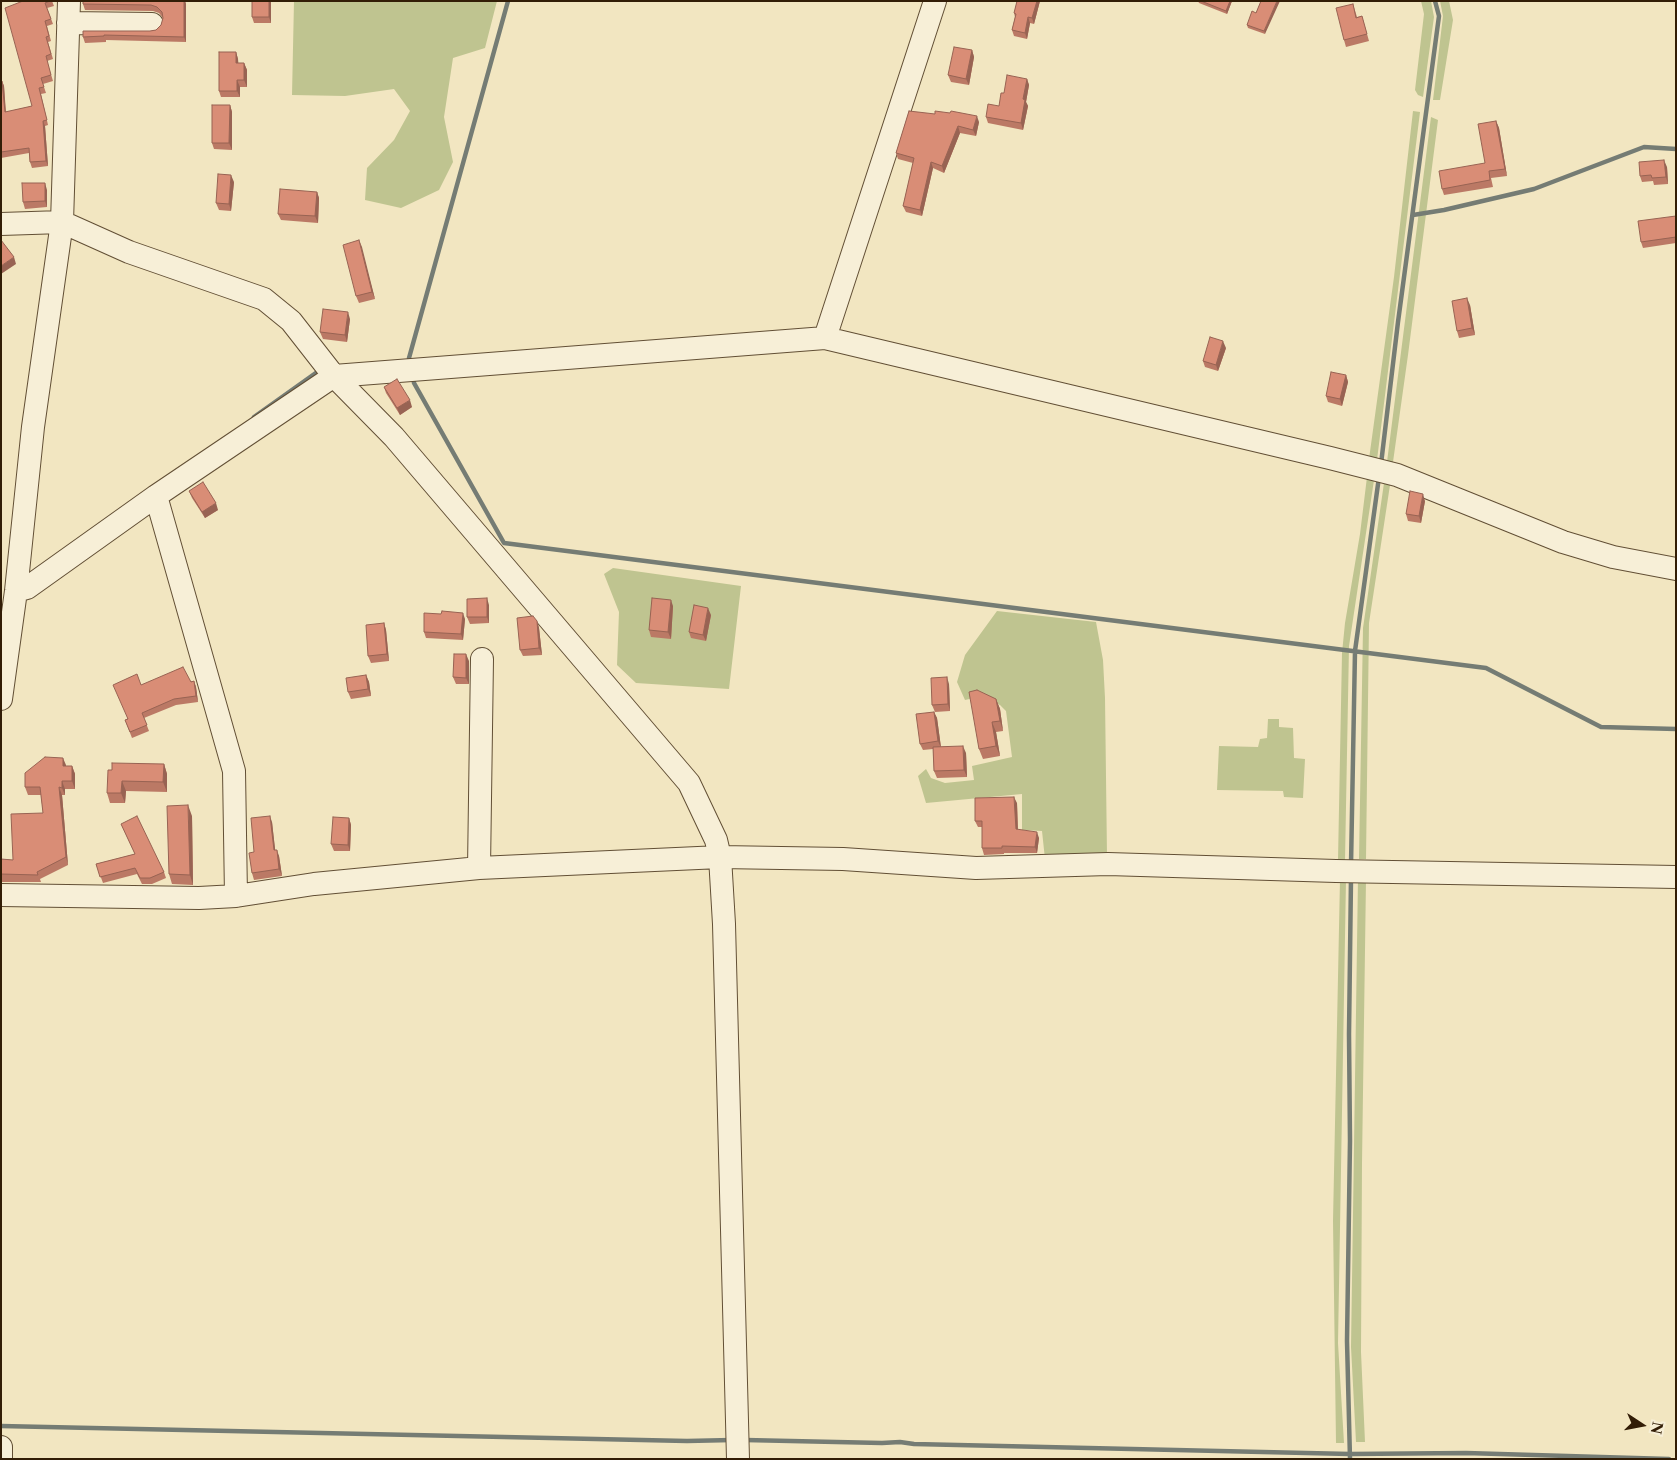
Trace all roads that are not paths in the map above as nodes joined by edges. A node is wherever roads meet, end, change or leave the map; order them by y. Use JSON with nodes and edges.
{"nodes":[{"id":1,"x":935,"y":1,"type":"edge"},
{"id":2,"x":68,"y":12,"type":"edge"},
{"id":3,"x":152,"y":24,"type":"dead end"},
{"id":4,"x":62,"y":222,"type":"junction"},
{"id":5,"x":1,"y":224,"type":"edge"},
{"id":6,"x":825,"y":338,"type":"junction"},
{"id":7,"x":334,"y":376,"type":"junction"},
{"id":8,"x":156,"y":496,"type":"junction"},
{"id":9,"x":1676,"y":569,"type":"edge"},
{"id":10,"x":16,"y":591,"type":"junction"},
{"id":11,"x":482,"y":659,"type":"dead end"},
{"id":12,"x":1,"y":699,"type":"edge"},
{"id":13,"x":720,"y":857,"type":"junction"},
{"id":14,"x":479,"y":868,"type":"junction"},
{"id":15,"x":1676,"y":877,"type":"edge"},
{"id":16,"x":1,"y":895,"type":"edge"},
{"id":17,"x":236,"y":896,"type":"junction"},
{"id":18,"x":1,"y":1447,"type":"edge"},
{"id":19,"x":2,"y":1459,"type":"edge"},
{"id":20,"x":738,"y":1459,"type":"edge"}],
"edges":[{"from":1,"to":6,"type":"street"},
{"from":2,"to":3,"type":"street"},
{"from":2,"to":4,"type":"street"},
{"from":4,"to":5,"type":"street"},
{"from":4,"to":7,"type":"street"},
{"from":4,"to":10,"type":"street"},
{"from":6,"to":7,"type":"street"},
{"from":6,"to":9,"type":"street"},
{"from":7,"to":8,"type":"street"},
{"from":7,"to":13,"type":"street"},
{"from":8,"to":10,"type":"street"},
{"from":8,"to":17,"type":"street"},
{"from":10,"to":12,"type":"street"},
{"from":11,"to":14,"type":"street"},
{"from":13,"to":14,"type":"street"},
{"from":13,"to":15,"type":"street"},
{"from":13,"to":20,"type":"street"},
{"from":14,"to":17,"type":"street"},
{"from":16,"to":17,"type":"street"},
{"from":18,"to":19,"type":"street"}]}
